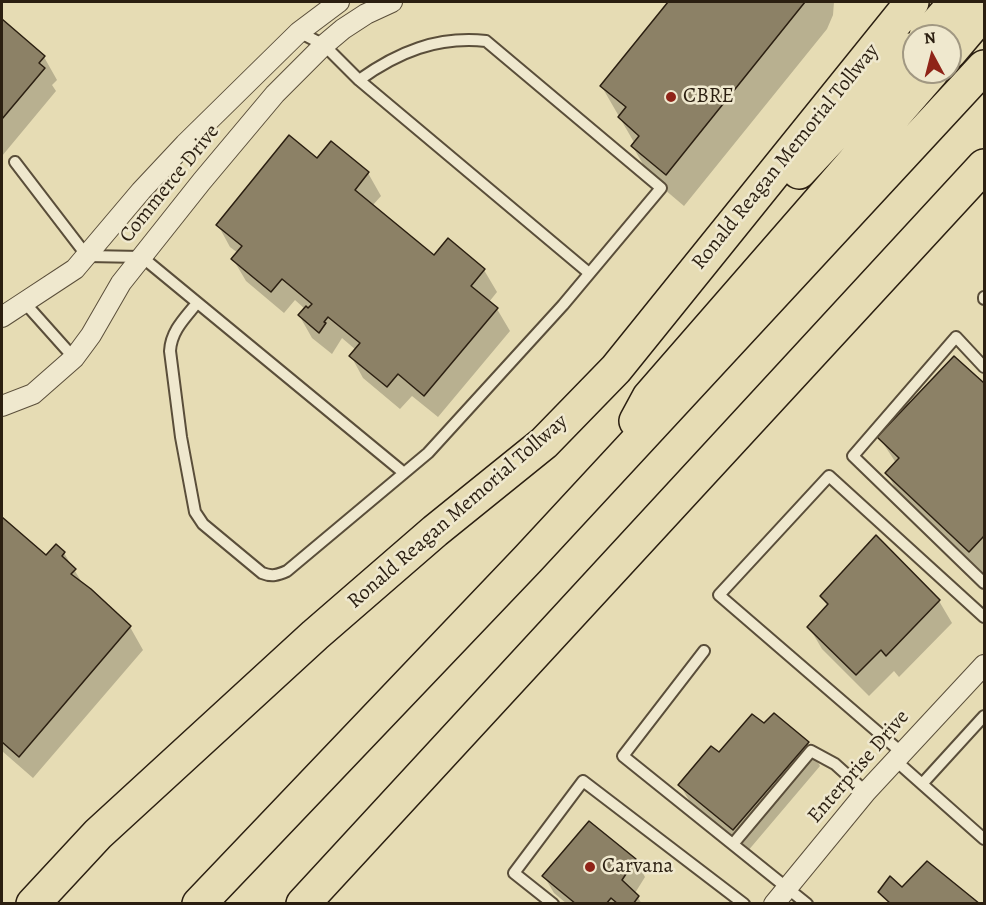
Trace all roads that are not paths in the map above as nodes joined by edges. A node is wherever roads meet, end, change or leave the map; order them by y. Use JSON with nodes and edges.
{"nodes":[{"id":1,"x":339,"y":2,"type":"edge"},
{"id":2,"x":392,"y":2,"type":"edge"},
{"id":3,"x":912,"y":2,"type":"edge"},
{"id":4,"x":956,"y":2,"type":"edge"},
{"id":5,"x":984,"y":12,"type":"edge"},
{"id":6,"x":937,"y":24,"type":"edge"},
{"id":7,"x":299,"y":32,"type":"junction"},
{"id":8,"x":962,"y":38,"type":"edge"},
{"id":9,"x":324,"y":45,"type":"junction"},
{"id":10,"x":902,"y":62,"type":"edge"},
{"id":11,"x":984,"y":68,"type":"edge"},
{"id":12,"x":359,"y":80,"type":"junction"},
{"id":13,"x":922,"y":84,"type":"edge"},
{"id":14,"x":15,"y":162,"type":"dead end"},
{"id":15,"x":984,"y":166,"type":"edge"},
{"id":16,"x":87,"y":256,"type":"junction"},
{"id":17,"x":142,"y":257,"type":"junction"},
{"id":18,"x":589,"y":273,"type":"junction"},
{"id":19,"x":24,"y":302,"type":"junction"},
{"id":20,"x":197,"y":303,"type":"junction"},
{"id":21,"x":2,"y":317,"type":"edge"},
{"id":22,"x":74,"y":358,"type":"junction"},
{"id":23,"x":984,"y":367,"type":"edge"},
{"id":24,"x":616,"y":369,"type":"junction"},
{"id":25,"x":2,"y":406,"type":"edge"},
{"id":26,"x":611,"y":471,"type":"junction"},
{"id":27,"x":404,"y":473,"type":"junction"},
{"id":28,"x":984,"y":583,"type":"edge"},
{"id":29,"x":984,"y":618,"type":"edge"},
{"id":30,"x":704,"y":651,"type":"dead end"},
{"id":31,"x":984,"y":665,"type":"edge"},
{"id":32,"x":984,"y":716,"type":"edge"},
{"id":33,"x":898,"y":756,"type":"junction"},
{"id":34,"x":922,"y":784,"type":"junction"},
{"id":35,"x":866,"y":792,"type":"junction"},
{"id":36,"x":984,"y":839,"type":"edge"},
{"id":37,"x":733,"y":844,"type":"junction"},
{"id":38,"x":787,"y":887,"type":"junction"},
{"id":39,"x":33,"y":903,"type":"edge"},
{"id":40,"x":199,"y":903,"type":"edge"},
{"id":41,"x":303,"y":903,"type":"edge"},
{"id":42,"x":553,"y":903,"type":"edge"},
{"id":43,"x":744,"y":903,"type":"edge"},
{"id":44,"x":774,"y":903,"type":"edge"},
{"id":45,"x":807,"y":903,"type":"edge"}],
"edges":[{"from":1,"to":7,"type":"street","name":"Commerce Drive"},
{"from":2,"to":9,"type":"street","name":"Commerce Drive"},
{"from":3,"to":24,"type":"highway","name":"Ronald Reagan Memorial Tollway"},
{"from":4,"to":6,"type":"highway"},
{"from":5,"to":8,"type":"highway"},
{"from":7,"to":9,"type":"lane"},
{"from":7,"to":16,"type":"street","name":"Commerce Drive"},
{"from":9,"to":12,"type":"lane"},
{"from":9,"to":17,"type":"street","name":"Commerce Drive"},
{"from":10,"to":24,"type":"highway"},
{"from":11,"to":26,"type":"highway"},
{"from":12,"to":18,"type":"lane"},
{"from":12,"to":18,"type":"lane"},
{"from":13,"to":26,"type":"highway"},
{"from":14,"to":16,"type":"lane"},
{"from":15,"to":41,"type":"highway"},
{"from":16,"to":17,"type":"lane"},
{"from":16,"to":19,"type":"street","name":"Commerce Drive"},
{"from":17,"to":20,"type":"lane"},
{"from":17,"to":22,"type":"street","name":"Commerce Drive"},
{"from":18,"to":27,"type":"lane"},
{"from":19,"to":21,"type":"street","name":"Commerce Drive"},
{"from":19,"to":22,"type":"lane"},
{"from":20,"to":27,"type":"lane"},
{"from":20,"to":27,"type":"lane"},
{"from":22,"to":25,"type":"street","name":"Commerce Drive"},
{"from":23,"to":28,"type":"lane"},
{"from":24,"to":39,"type":"highway","name":"Ronald Reagan Memorial Tollway"},
{"from":26,"to":40,"type":"highway"},
{"from":29,"to":33,"type":"lane"},
{"from":30,"to":37,"type":"lane"},
{"from":31,"to":33,"type":"street","name":"Enterprise Drive"},
{"from":32,"to":34,"type":"lane"},
{"from":33,"to":34,"type":"lane"},
{"from":33,"to":35,"type":"street","name":"Enterprise Drive"},
{"from":34,"to":36,"type":"lane"},
{"from":35,"to":37,"type":"lane"},
{"from":35,"to":38,"type":"street","name":"Enterprise Drive"},
{"from":37,"to":38,"type":"lane"},
{"from":38,"to":44,"type":"street","name":"Enterprise Drive"},
{"from":38,"to":45,"type":"lane"},
{"from":42,"to":43,"type":"lane"}]}
